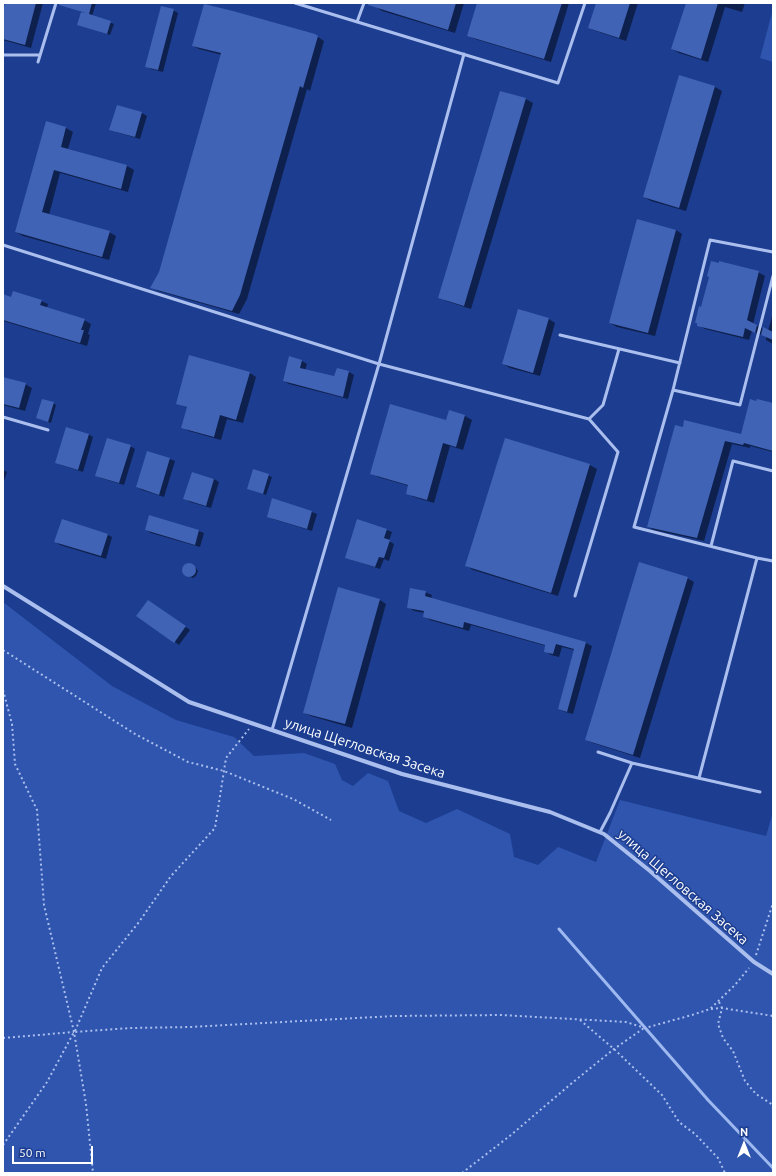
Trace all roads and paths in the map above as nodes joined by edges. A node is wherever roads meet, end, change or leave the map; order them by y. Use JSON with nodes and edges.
{"nodes":[{"id":1,"x":56,"y":3,"type":"edge"},
{"id":2,"x":295,"y":3,"type":"edge"},
{"id":3,"x":364,"y":3,"type":"edge"},
{"id":4,"x":585,"y":3,"type":"edge"},
{"id":5,"x":358,"y":22,"type":"junction"},
{"id":6,"x":464,"y":54,"type":"junction"},
{"id":7,"x":3,"y":55,"type":"edge"},
{"id":8,"x":40,"y":55,"type":"junction"},
{"id":9,"x":38,"y":62,"type":"dead end"},
{"id":10,"x":3,"y":245,"type":"edge"},
{"id":11,"x":773,"y":252,"type":"edge"},
{"id":12,"x":773,"y":276,"type":"edge"},
{"id":13,"x":560,"y":335,"type":"dead end"},
{"id":14,"x":618,"y":349,"type":"junction"},
{"id":15,"x":680,"y":363,"type":"junction"},
{"id":16,"x":379,"y":364,"type":"junction"},
{"id":17,"x":674,"y":390,"type":"junction"},
{"id":18,"x":3,"y":417,"type":"edge"},
{"id":19,"x":589,"y":419,"type":"junction"},
{"id":20,"x":48,"y":430,"type":"dead end"},
{"id":21,"x":773,"y":471,"type":"edge"},
{"id":22,"x":711,"y":546,"type":"junction"},
{"id":23,"x":757,"y":558,"type":"junction"},
{"id":24,"x":773,"y":561,"type":"edge"},
{"id":25,"x":3,"y":586,"type":"edge"},
{"id":26,"x":575,"y":596,"type":"dead end"},
{"id":27,"x":3,"y":650,"type":"edge"},
{"id":28,"x":3,"y":690,"type":"edge"},
{"id":29,"x":253,"y":724,"type":"junction"},
{"id":30,"x":272,"y":730,"type":"junction"},
{"id":31,"x":598,"y":752,"type":"dead end"},
{"id":32,"x":632,"y":763,"type":"junction"},
{"id":33,"x":224,"y":771,"type":"junction"},
{"id":34,"x":699,"y":778,"type":"junction"},
{"id":35,"x":760,"y":792,"type":"dead end"},
{"id":36,"x":331,"y":820,"type":"dead end"},
{"id":37,"x":600,"y":832,"type":"junction"},
{"id":38,"x":773,"y":903,"type":"edge"},
{"id":39,"x":754,"y":962,"type":"junction"},
{"id":40,"x":773,"y":974,"type":"edge"},
{"id":41,"x":719,"y":1002,"type":"junction"},
{"id":42,"x":722,"y":1008,"type":"junction"},
{"id":43,"x":710,"y":1010,"type":"junction"},
{"id":44,"x":773,"y":1016,"type":"edge"},
{"id":45,"x":579,"y":1019,"type":"junction"},
{"id":46,"x":645,"y":1028,"type":"junction"},
{"id":47,"x":74,"y":1032,"type":"junction"},
{"id":48,"x":3,"y":1038,"type":"edge"},
{"id":49,"x":614,"y":1050,"type":"junction"},
{"id":50,"x":773,"y":1105,"type":"edge"},
{"id":51,"x":3,"y":1144,"type":"edge"},
{"id":52,"x":93,"y":1173,"type":"edge"},
{"id":53,"x":462,"y":1173,"type":"edge"},
{"id":54,"x":725,"y":1173,"type":"edge"}],
"edges":[{"from":1,"to":8,"type":"lane"},
{"from":2,"to":5,"type":"lane"},
{"from":3,"to":5,"type":"lane"},
{"from":4,"to":6,"type":"lane"},
{"from":5,"to":6,"type":"lane"},
{"from":6,"to":16,"type":"lane"},
{"from":7,"to":8,"type":"lane"},
{"from":8,"to":9,"type":"lane"},
{"from":10,"to":16,"type":"lane"},
{"from":11,"to":15,"type":"lane"},
{"from":12,"to":17,"type":"lane"},
{"from":13,"to":14,"type":"lane"},
{"from":14,"to":15,"type":"lane"},
{"from":14,"to":19,"type":"lane"},
{"from":15,"to":17,"type":"lane"},
{"from":16,"to":19,"type":"lane"},
{"from":16,"to":30,"type":"lane"},
{"from":17,"to":22,"type":"lane"},
{"from":18,"to":20,"type":"lane"},
{"from":19,"to":26,"type":"lane"},
{"from":21,"to":22,"type":"lane"},
{"from":22,"to":23,"type":"lane"},
{"from":23,"to":24,"type":"lane"},
{"from":23,"to":34,"type":"lane"},
{"from":25,"to":29,"type":"street","name":"улица Щегловская Засека"},
{"from":27,"to":33,"type":"path"},
{"from":28,"to":47,"type":"path"},
{"from":29,"to":30,"type":"street","name":"улица Щегловская Засека"},
{"from":29,"to":33,"type":"path"},
{"from":30,"to":37,"type":"street","name":"улица Щегловская Засека"},
{"from":31,"to":32,"type":"lane"},
{"from":32,"to":34,"type":"lane"},
{"from":32,"to":37,"type":"lane"},
{"from":33,"to":36,"type":"path"},
{"from":33,"to":47,"type":"path"},
{"from":34,"to":35,"type":"lane"},
{"from":37,"to":39,"type":"street","name":"улица Щегловская Засека"},
{"from":38,"to":39,"type":"path"},
{"from":39,"to":40,"type":"street","name":"улица Щегловская Засека"},
{"from":39,"to":41,"type":"path"},
{"from":41,"to":42,"type":"path"},
{"from":41,"to":43,"type":"path"},
{"from":42,"to":43,"type":"path"},
{"from":42,"to":44,"type":"path"},
{"from":42,"to":50,"type":"path"},
{"from":43,"to":46,"type":"path"},
{"from":45,"to":46,"type":"path"},
{"from":45,"to":47,"type":"path"},
{"from":45,"to":49,"type":"path"},
{"from":46,"to":49,"type":"path"},
{"from":47,"to":48,"type":"path"},
{"from":47,"to":51,"type":"path"},
{"from":47,"to":52,"type":"path"},
{"from":49,"to":53,"type":"path"},
{"from":49,"to":54,"type":"path"}]}
